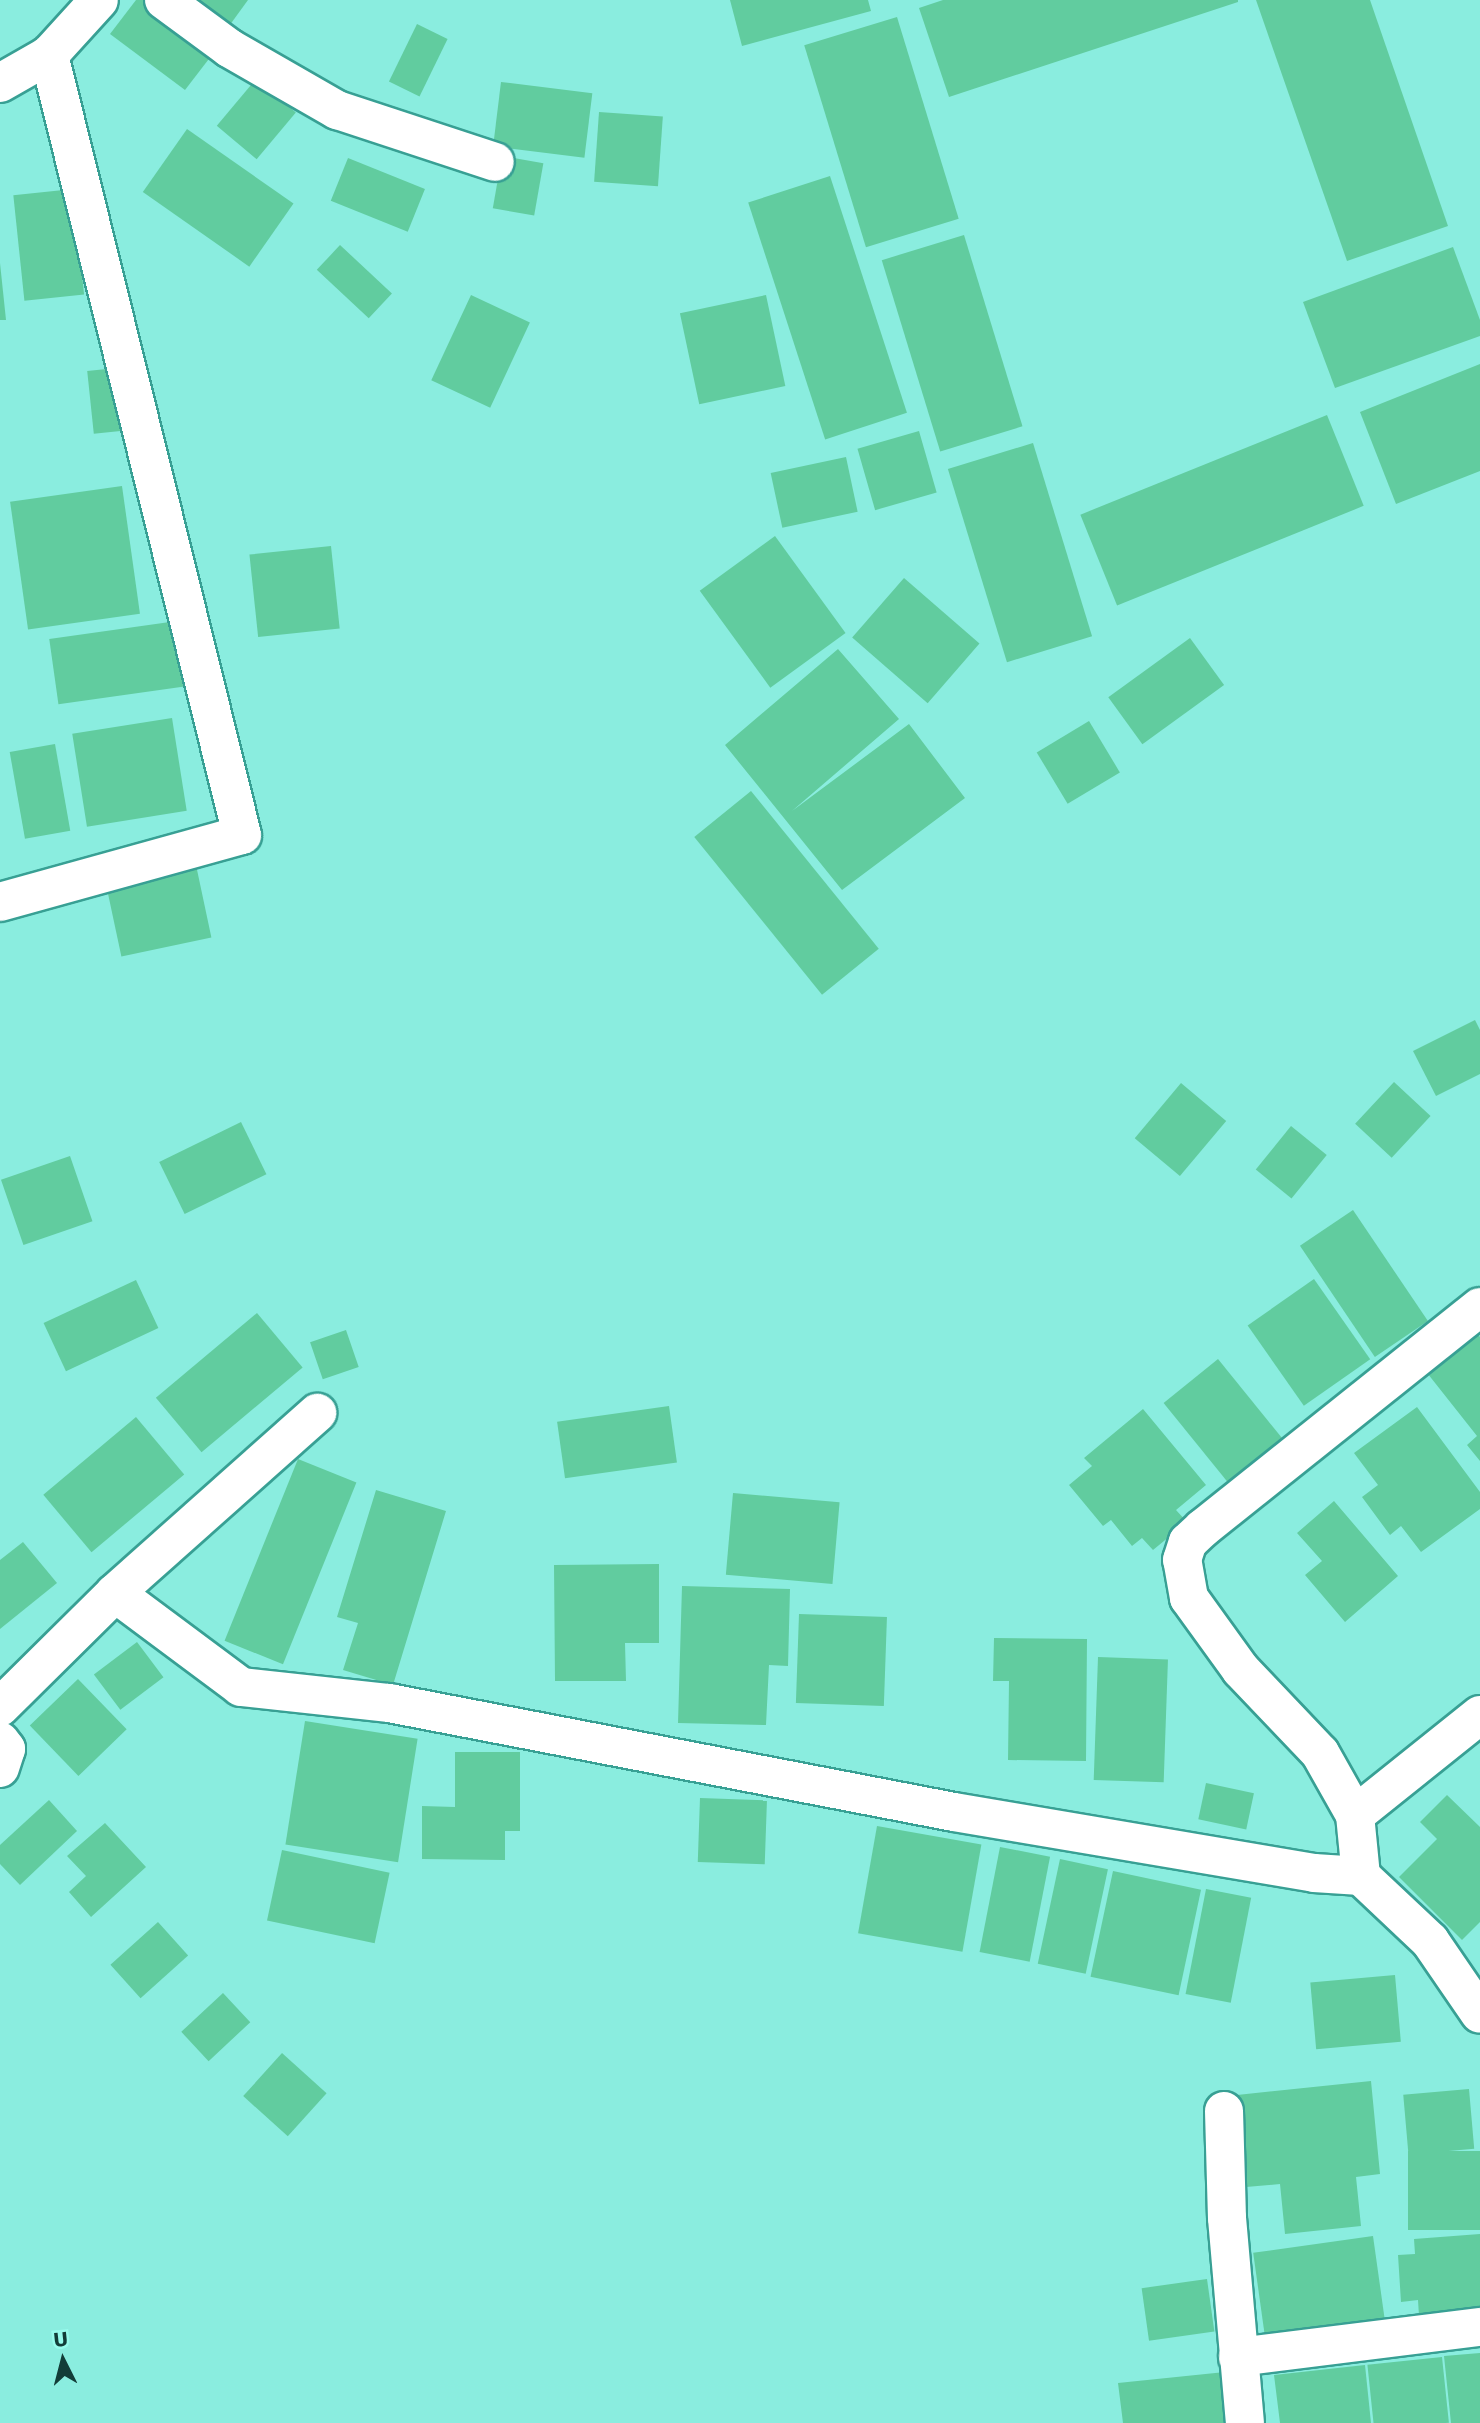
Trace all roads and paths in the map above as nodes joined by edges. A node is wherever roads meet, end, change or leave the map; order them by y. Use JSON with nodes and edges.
{"nodes":[{"id":1,"x":99,"y":0,"type":"edge"},
{"id":2,"x":164,"y":0,"type":"edge"},
{"id":3,"x":49,"y":55,"type":"junction"},
{"id":4,"x":0,"y":83,"type":"edge"},
{"id":5,"x":495,"y":162,"type":"dead end"},
{"id":6,"x":0,"y":902,"type":"edge"},
{"id":7,"x":1480,"y":1307,"type":"edge"},
{"id":8,"x":317,"y":1413,"type":"dead end"},
{"id":9,"x":115,"y":1593,"type":"junction"},
{"id":10,"x":0,"y":1707,"type":"edge"},
{"id":11,"x":1480,"y":1715,"type":"edge"},
{"id":12,"x":0,"y":1741,"type":"edge"},
{"id":13,"x":0,"y":1768,"type":"edge"},
{"id":14,"x":1355,"y":1815,"type":"junction"},
{"id":15,"x":1361,"y":1876,"type":"junction"},
{"id":16,"x":1480,"y":2014,"type":"edge"},
{"id":17,"x":1224,"y":2111,"type":"dead end"},
{"id":18,"x":1480,"y":2327,"type":"edge"},
{"id":19,"x":1238,"y":2357,"type":"junction"},
{"id":20,"x":1245,"y":2423,"type":"edge"}],
"edges":[{"from":1,"to":3,"type":"street"},
{"from":2,"to":5,"type":"street"},
{"from":3,"to":4,"type":"street"},
{"from":3,"to":6,"type":"street"},
{"from":7,"to":14,"type":"street"},
{"from":8,"to":9,"type":"street"},
{"from":9,"to":10,"type":"street"},
{"from":9,"to":15,"type":"street"},
{"from":11,"to":14,"type":"street"},
{"from":12,"to":13,"type":"street"},
{"from":14,"to":15,"type":"street"},
{"from":15,"to":16,"type":"street"},
{"from":17,"to":19,"type":"street"},
{"from":18,"to":19,"type":"street"},
{"from":19,"to":20,"type":"street"}]}
